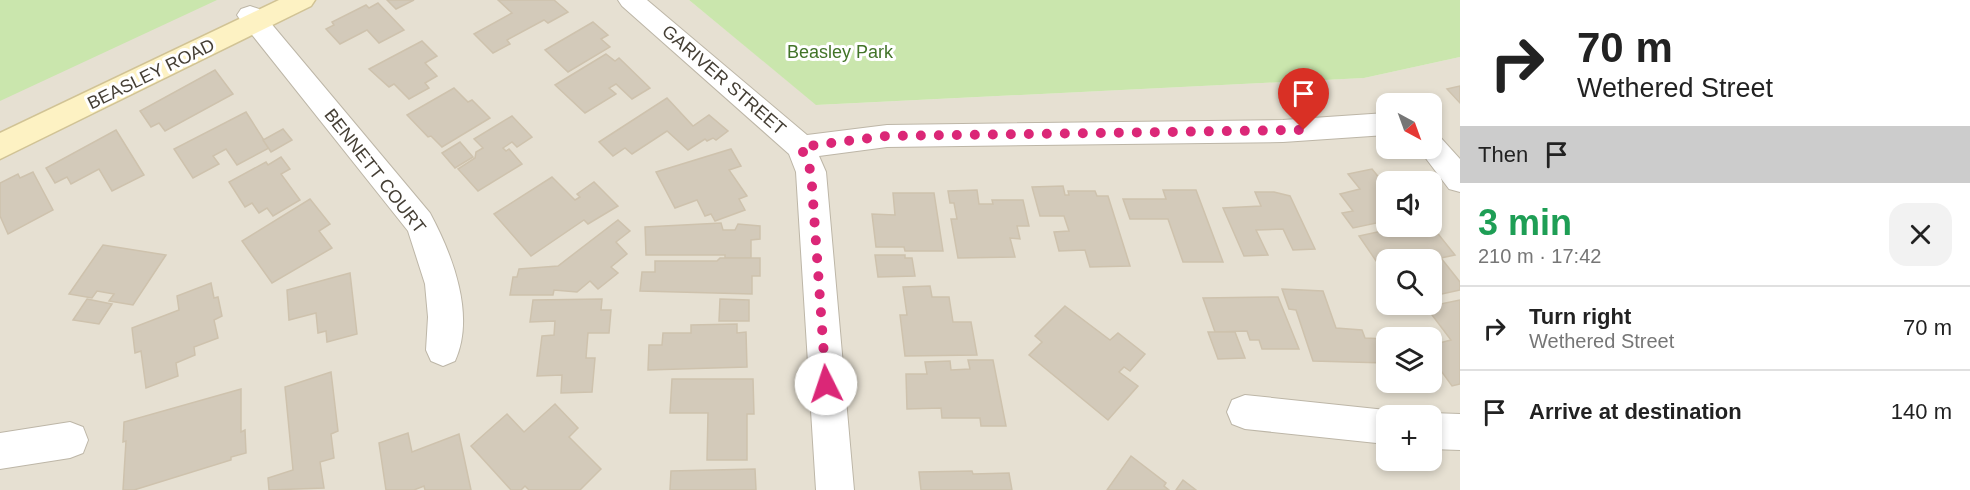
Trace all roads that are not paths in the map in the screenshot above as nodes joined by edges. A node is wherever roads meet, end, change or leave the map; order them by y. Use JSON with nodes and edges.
{"nodes":[{"id":1,"x":280,"y":0,"type":"edge"},
{"id":2,"x":302,"y":0,"type":"edge"},
{"id":3,"x":631,"y":0,"type":"edge"},
{"id":4,"x":253,"y":19,"type":"junction"},
{"id":5,"x":1376,"y":124,"type":"edge"},
{"id":6,"x":0,"y":136,"type":"edge"},
{"id":7,"x":0,"y":147,"type":"edge"},
{"id":8,"x":801,"y":147,"type":"junction"},
{"id":9,"x":1442,"y":159,"type":"edge"},
{"id":10,"x":1460,"y":180,"type":"edge"},
{"id":11,"x":443,"y":350,"type":"dead end"},
{"id":12,"x":1245,"y":412,"type":"dead end"},
{"id":13,"x":1376,"y":426,"type":"edge"},
{"id":14,"x":1442,"y":431,"type":"edge"},
{"id":15,"x":1460,"y":432,"type":"edge"},
{"id":16,"x":70,"y":440,"type":"dead end"},
{"id":17,"x":0,"y":451,"type":"edge"},
{"id":18,"x":835,"y":490,"type":"edge"}],
"edges":[{"from":1,"to":4,"type":"main road","name":"BEASLEY ROAD"},
{"from":2,"to":4,"type":"main road","name":"BEASLEY ROAD"},
{"from":3,"to":8,"type":"street","name":"GARIVER STREET"},
{"from":4,"to":6,"type":"main road","name":"BEASLEY ROAD"},
{"from":4,"to":7,"type":"main road","name":"BEASLEY ROAD"},
{"from":4,"to":11,"type":"street","name":"BENNETT COURT"},
{"from":5,"to":8,"type":"street"},
{"from":8,"to":18,"type":"street","name":"GARIVER STREET"},
{"from":9,"to":10,"type":"street"},
{"from":12,"to":13,"type":"street"},
{"from":14,"to":15,"type":"street"},
{"from":16,"to":17,"type":"street"}]}
